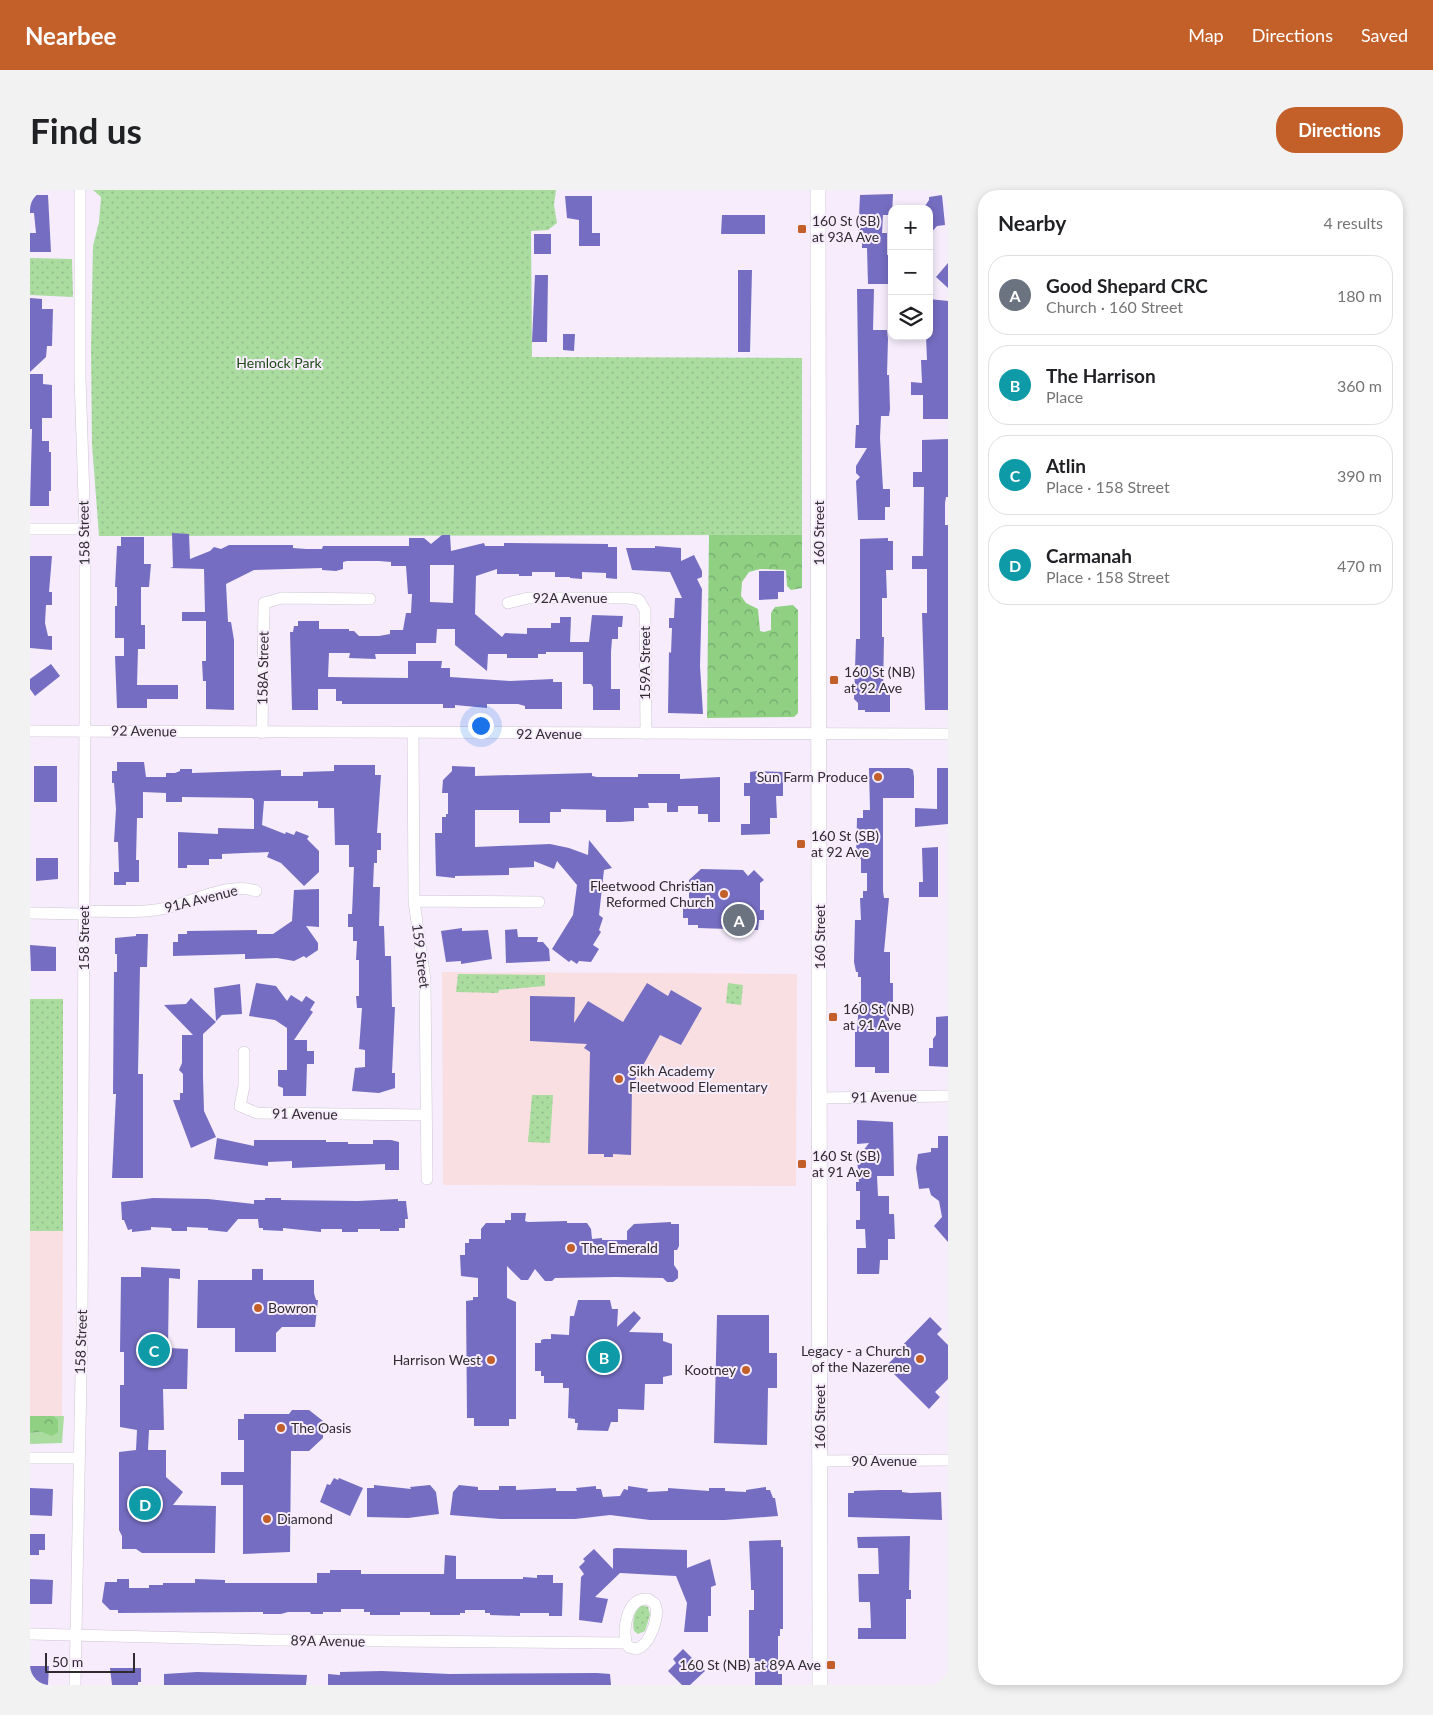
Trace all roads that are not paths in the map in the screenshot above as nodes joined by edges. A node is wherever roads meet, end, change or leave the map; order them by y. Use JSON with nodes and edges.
{"nodes":[{"id":1,"x":80,"y":190,"type":"edge"},
{"id":2,"x":818,"y":190,"type":"edge"},
{"id":3,"x":30,"y":528,"type":"edge"},
{"id":4,"x":85,"y":529,"type":"junction"},
{"id":5,"x":633,"y":598,"type":"joint"},
{"id":6,"x":370,"y":599,"type":"dead end"},
{"id":7,"x":508,"y":604,"type":"dead end"},
{"id":8,"x":30,"y":731,"type":"edge"},
{"id":9,"x":85,"y":731,"type":"junction"},
{"id":10,"x":262,"y":733,"type":"junction"},
{"id":11,"x":413,"y":734,"type":"junction"},
{"id":12,"x":646,"y":734,"type":"junction"},
{"id":13,"x":820,"y":734,"type":"junction"},
{"id":14,"x":948,"y":734,"type":"edge"},
{"id":15,"x":256,"y":891,"type":"dead end"},
{"id":16,"x":414,"y":901,"type":"junction"},
{"id":17,"x":539,"y":902,"type":"dead end"},
{"id":18,"x":84,"y":912,"type":"junction"},
{"id":19,"x":30,"y":913,"type":"edge"},
{"id":20,"x":244,"y":1052,"type":"dead end"},
{"id":21,"x":948,"y":1096,"type":"edge"},
{"id":22,"x":820,"y":1098,"type":"junction"},
{"id":23,"x":425,"y":1115,"type":"junction"},
{"id":24,"x":426,"y":1179,"type":"dead end"},
{"id":25,"x":30,"y":1458,"type":"edge"},
{"id":26,"x":79,"y":1458,"type":"junction"},
{"id":27,"x":948,"y":1460,"type":"edge"},
{"id":28,"x":820,"y":1461,"type":"junction"},
{"id":29,"x":30,"y":1634,"type":"edge"},
{"id":30,"x":74,"y":1634,"type":"junction"},
{"id":31,"x":626,"y":1643,"type":"dead end"},
{"id":32,"x":75,"y":1685,"type":"edge"},
{"id":33,"x":820,"y":1685,"type":"edge"}],
"edges":[{"from":1,"to":4,"type":"street","name":"158 Street"},
{"from":2,"to":13,"type":"main road","name":"160 Street"},
{"from":3,"to":4,"type":"street"},
{"from":4,"to":9,"type":"street","name":"158 Street"},
{"from":5,"to":7,"type":"street","name":"92A Avenue"},
{"from":5,"to":12,"type":"street","name":"159A Street"},
{"from":6,"to":10,"type":"street","name":"158A Street"},
{"from":8,"to":9,"type":"street","name":"92 Avenue"},
{"from":9,"to":10,"type":"street","name":"92 Avenue"},
{"from":9,"to":18,"type":"street","name":"158 Street"},
{"from":10,"to":11,"type":"street","name":"92 Avenue"},
{"from":11,"to":12,"type":"street","name":"92 Avenue"},
{"from":11,"to":16,"type":"street","name":"159 Street"},
{"from":12,"to":13,"type":"street","name":"92 Avenue"},
{"from":13,"to":14,"type":"street","name":"92 Avenue"},
{"from":13,"to":22,"type":"main road","name":"160 Street"},
{"from":15,"to":18,"type":"street","name":"91A Avenue"},
{"from":16,"to":17,"type":"street"},
{"from":16,"to":23,"type":"street","name":"159 Street"},
{"from":18,"to":19,"type":"street","name":"91A Avenue"},
{"from":18,"to":26,"type":"street","name":"158 Street"},
{"from":20,"to":23,"type":"street","name":"91 Avenue"},
{"from":21,"to":22,"type":"street","name":"91 Avenue"},
{"from":22,"to":28,"type":"main road","name":"160 Street"},
{"from":23,"to":24,"type":"street","name":"159 Street"},
{"from":25,"to":26,"type":"street"},
{"from":26,"to":30,"type":"street","name":"158 Street"},
{"from":27,"to":28,"type":"street","name":"90 Avenue"},
{"from":28,"to":33,"type":"main road","name":"160 Street"},
{"from":29,"to":30,"type":"street","name":"89A Avenue"},
{"from":30,"to":31,"type":"street","name":"89A Avenue"},
{"from":30,"to":32,"type":"street","name":"158 Street"}]}
